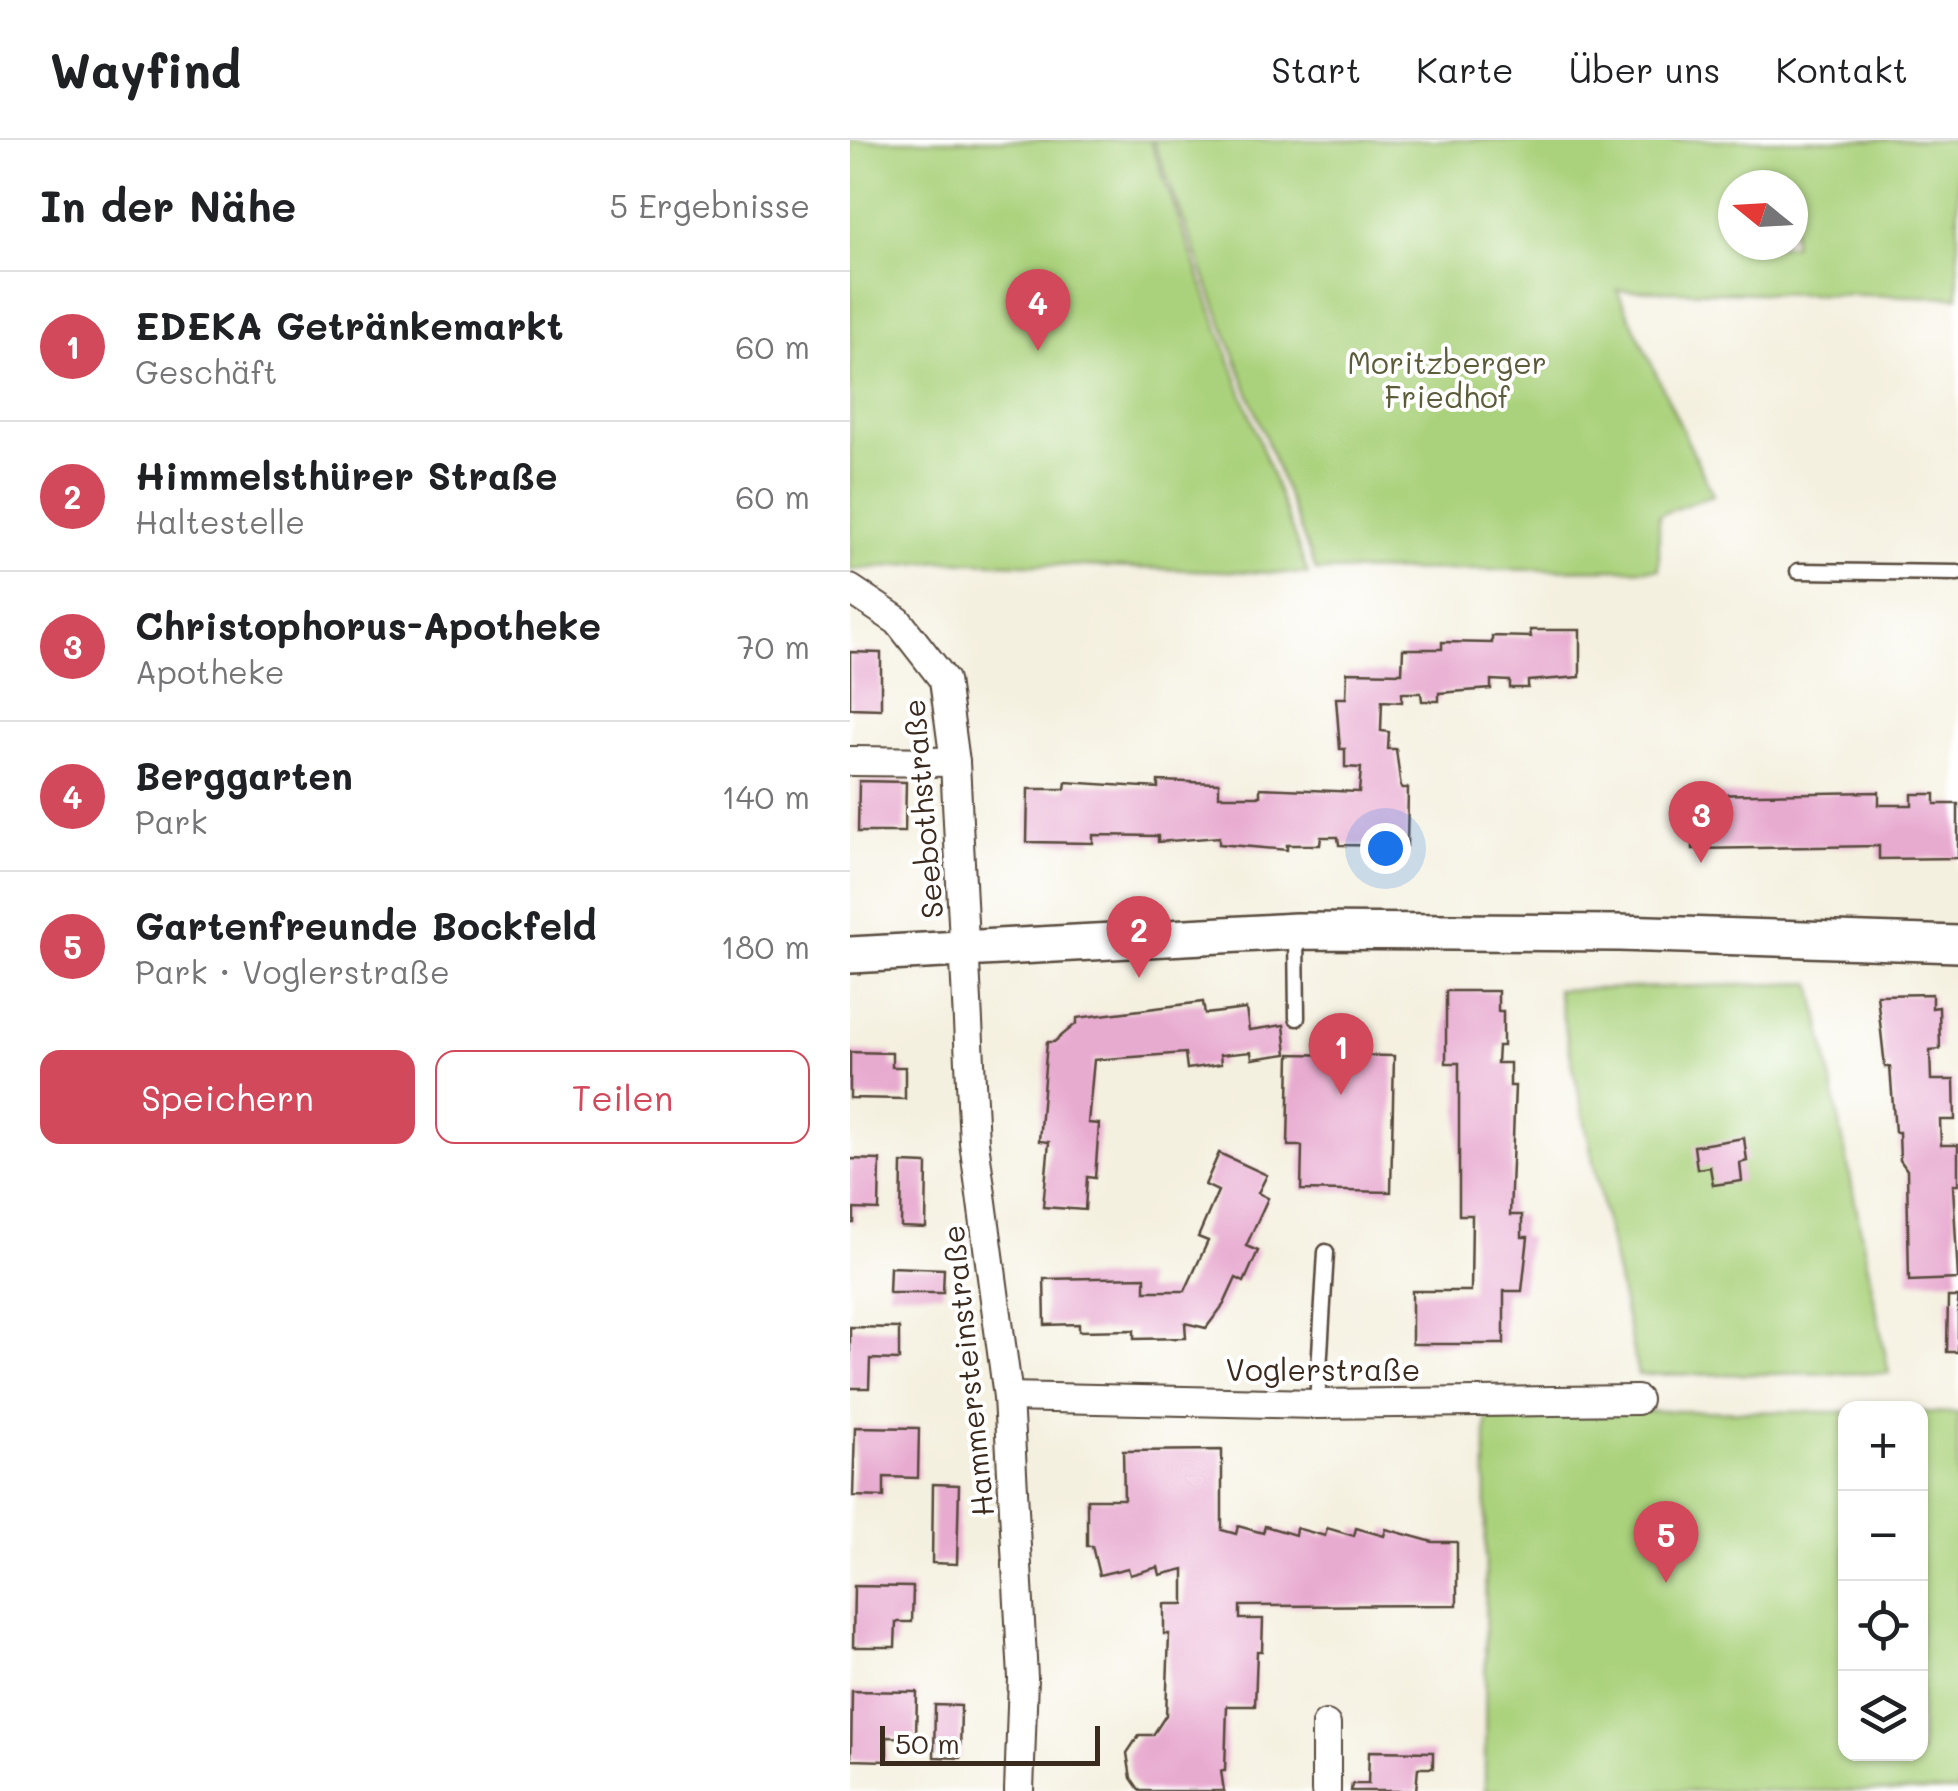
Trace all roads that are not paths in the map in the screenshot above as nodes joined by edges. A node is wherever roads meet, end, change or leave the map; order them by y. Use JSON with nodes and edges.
{"nodes":[{"id":1,"x":1798,"y":572,"type":"dead end"},
{"id":2,"x":1958,"y":573,"type":"edge"},
{"id":3,"x":850,"y":589,"type":"edge"},
{"id":4,"x":850,"y":760,"type":"edge"},
{"id":5,"x":956,"y":762,"type":"junction"},
{"id":6,"x":1296,"y":932,"type":"junction"},
{"id":7,"x":1958,"y":944,"type":"edge"},
{"id":8,"x":966,"y":946,"type":"junction"},
{"id":9,"x":850,"y":955,"type":"edge"},
{"id":10,"x":1297,"y":1018,"type":"dead end"},
{"id":11,"x":1326,"y":1252,"type":"dead end"},
{"id":12,"x":1008,"y":1397,"type":"junction"},
{"id":13,"x":1637,"y":1400,"type":"dead end"},
{"id":14,"x":1318,"y":1404,"type":"junction"},
{"id":15,"x":1326,"y":1725,"type":"dead end"},
{"id":16,"x":1018,"y":1791,"type":"edge"},
{"id":17,"x":1326,"y":1791,"type":"edge"}],
"edges":[{"from":1,"to":2,"type":"lane"},
{"from":3,"to":5,"type":"street","name":"Seebothstraße"},
{"from":4,"to":5,"type":"street"},
{"from":5,"to":8,"type":"street","name":"Seebothstraße"},
{"from":6,"to":7,"type":"street"},
{"from":6,"to":8,"type":"street"},
{"from":6,"to":10,"type":"lane"},
{"from":8,"to":9,"type":"street"},
{"from":8,"to":12,"type":"street","name":"Hammersteinstraße"},
{"from":11,"to":14,"type":"lane"},
{"from":12,"to":14,"type":"street","name":"Voglerstraße"},
{"from":12,"to":16,"type":"street","name":"Hammersteinstraße"},
{"from":13,"to":14,"type":"street","name":"Voglerstraße"},
{"from":15,"to":17,"type":"street"}]}
